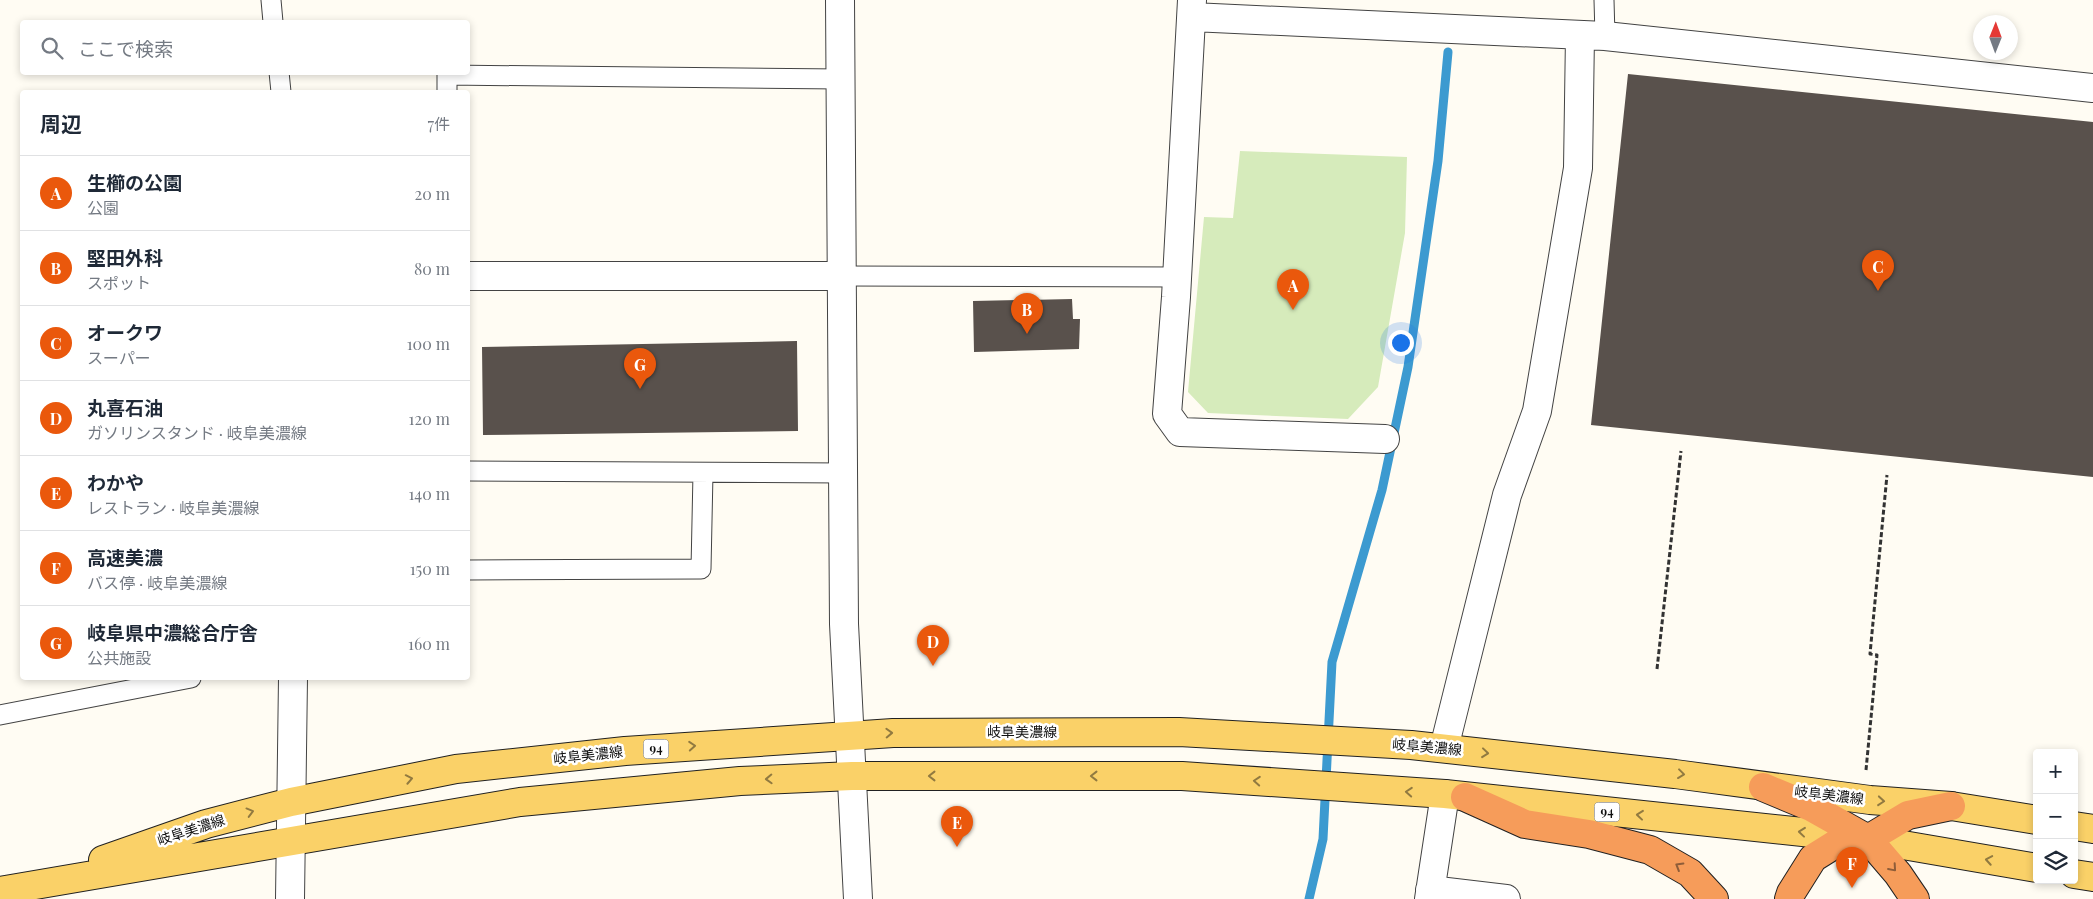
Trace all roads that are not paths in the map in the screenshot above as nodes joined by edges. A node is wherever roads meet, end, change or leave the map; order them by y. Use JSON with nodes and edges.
{"nodes":[{"id":1,"x":271,"y":0,"type":"edge"},
{"id":2,"x":840,"y":0,"type":"edge"},
{"id":3,"x":1604,"y":0,"type":"edge"},
{"id":4,"x":1192,"y":8,"type":"edge"},
{"id":5,"x":274,"y":20,"type":"edge"},
{"id":6,"x":1592,"y":36,"type":"junction"},
{"id":7,"x":470,"y":74,"type":"edge"},
{"id":8,"x":279,"y":75,"type":"edge"},
{"id":9,"x":447,"y":75,"type":"edge"},
{"id":10,"x":841,"y":79,"type":"junction"},
{"id":11,"x":2093,"y":88,"type":"edge"},
{"id":12,"x":281,"y":90,"type":"edge"},
{"id":13,"x":447,"y":90,"type":"edge"},
{"id":14,"x":470,"y":276,"type":"edge"},
{"id":15,"x":843,"y":276,"type":"junction"},
{"id":16,"x":1177,"y":277,"type":"junction"},
{"id":17,"x":1385,"y":439,"type":"dead end"},
{"id":18,"x":470,"y":471,"type":"edge"},
{"id":19,"x":703,"y":473,"type":"junction"},
{"id":20,"x":844,"y":473,"type":"junction"},
{"id":21,"x":470,"y":570,"type":"edge"},
{"id":22,"x":180,"y":680,"type":"edge"},
{"id":23,"x":293,"y":680,"type":"edge"},
{"id":24,"x":0,"y":715,"type":"edge"},
{"id":25,"x":850,"y":735,"type":"junction"},
{"id":26,"x":1444,"y":748,"type":"junction"},
{"id":27,"x":852,"y":776,"type":"junction"},
{"id":28,"x":1763,"y":787,"type":"junction"},
{"id":29,"x":1455,"y":796,"type":"junction"},
{"id":30,"x":291,"y":802,"type":"junction"},
{"id":31,"x":1951,"y":806,"type":"junction"},
{"id":32,"x":2033,"y":819,"type":"edge"},
{"id":33,"x":2078,"y":827,"type":"edge"},
{"id":34,"x":2093,"y":829,"type":"edge"},
{"id":35,"x":1868,"y":839,"type":"junction"},
{"id":36,"x":291,"y":840,"type":"junction"},
{"id":37,"x":2033,"y":867,"type":"edge"},
{"id":38,"x":2078,"y":875,"type":"edge"},
{"id":39,"x":2093,"y":877,"type":"edge"},
{"id":40,"x":11,"y":890,"type":"edge"},
{"id":41,"x":1430,"y":894,"type":"edge"},
{"id":42,"x":290,"y":899,"type":"edge"},
{"id":43,"x":858,"y":899,"type":"edge"},
{"id":44,"x":1506,"y":899,"type":"edge"},
{"id":45,"x":1714,"y":899,"type":"edge"},
{"id":46,"x":1789,"y":899,"type":"edge"},
{"id":47,"x":1915,"y":899,"type":"edge"}],
"edges":[{"from":1,"to":5,"type":"lane"},
{"from":2,"to":10,"type":"street"},
{"from":3,"to":6,"type":"lane"},
{"from":4,"to":6,"type":"street"},
{"from":4,"to":16,"type":"street"},
{"from":6,"to":11,"type":"street"},
{"from":6,"to":26,"type":"street"},
{"from":7,"to":10,"type":"lane"},
{"from":8,"to":12,"type":"lane"},
{"from":9,"to":13,"type":"lane"},
{"from":10,"to":15,"type":"street"},
{"from":14,"to":15,"type":"street"},
{"from":15,"to":16,"type":"lane"},
{"from":15,"to":20,"type":"street"},
{"from":16,"to":17,"type":"street"},
{"from":18,"to":19,"type":"lane"},
{"from":19,"to":20,"type":"lane"},
{"from":19,"to":21,"type":"lane"},
{"from":20,"to":25,"type":"street"},
{"from":22,"to":24,"type":"lane"},
{"from":23,"to":30,"type":"street"},
{"from":25,"to":26,"type":"main road","name":"岐阜美濃線","number":"94","one_way":true},
{"from":25,"to":27,"type":"street"},
{"from":30,"to":25,"type":"main road","name":"岐阜美濃線","number":"94","one_way":true},
{"from":26,"to":28,"type":"main road","name":"岐阜美濃線","number":"94","one_way":true},
{"from":29,"to":27,"type":"main road","name":"岐阜美濃線","number":"94","one_way":true},
{"from":27,"to":36,"type":"main road","name":"岐阜美濃線","number":"94","one_way":true},
{"from":27,"to":43,"type":"street"},
{"from":28,"to":31,"type":"main road","name":"岐阜美濃線","number":"94","one_way":true},
{"from":28,"to":35,"type":"highway"},
{"from":35,"to":29,"type":"main road","name":"岐阜美濃線","number":"94","one_way":true},
{"from":29,"to":41,"type":"street"},
{"from":45,"to":29,"type":"highway","one_way":true},
{"from":30,"to":36,"type":"street"},
{"from":40,"to":30,"type":"main road","name":"岐阜美濃線","number":"94","one_way":true},
{"from":31,"to":32,"type":"main road","name":"岐阜美濃線","number":"94"},
{"from":31,"to":35,"type":"highway"},
{"from":33,"to":34,"type":"main road"},
{"from":37,"to":35,"type":"main road","name":"岐阜美濃線","number":"94","one_way":true},
{"from":35,"to":46,"type":"highway"},
{"from":35,"to":47,"type":"highway","one_way":true},
{"from":36,"to":40,"type":"main road","name":"岐阜美濃線","number":"94"},
{"from":36,"to":42,"type":"street"},
{"from":38,"to":39,"type":"main road"},
{"from":41,"to":44,"type":"street"}]}
